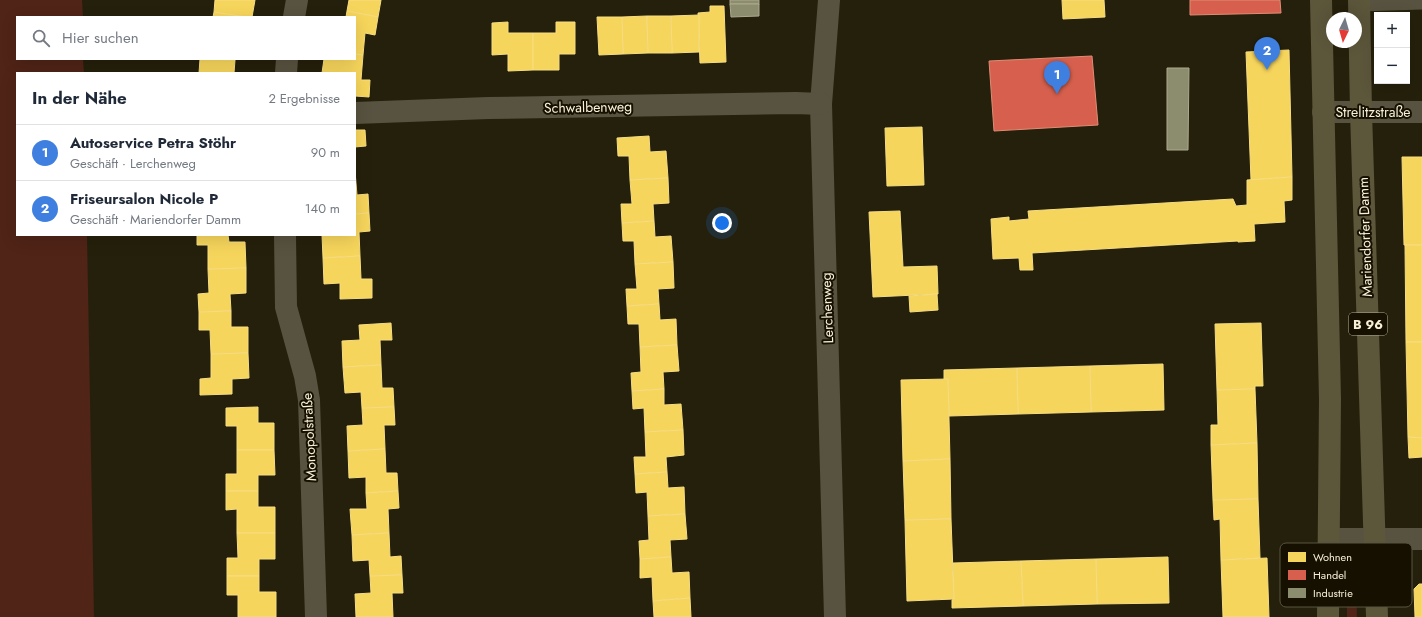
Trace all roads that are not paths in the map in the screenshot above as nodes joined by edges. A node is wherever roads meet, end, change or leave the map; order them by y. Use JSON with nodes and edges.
{"nodes":[{"id":1,"x":297,"y":0,"type":"edge"},
{"id":2,"x":829,"y":0,"type":"edge"},
{"id":3,"x":1321,"y":0,"type":"edge"},
{"id":4,"x":1359,"y":1,"type":"edge"},
{"id":5,"x":1422,"y":1,"type":"edge"},
{"id":6,"x":294,"y":16,"type":"edge"},
{"id":7,"x":287,"y":60,"type":"edge"},
{"id":8,"x":286,"y":72,"type":"edge"},
{"id":9,"x":821,"y":104,"type":"junction"},
{"id":10,"x":1323,"y":112,"type":"junction"},
{"id":11,"x":1360,"y":112,"type":"junction"},
{"id":12,"x":1422,"y":112,"type":"edge"},
{"id":13,"x":356,"y":113,"type":"edge"},
{"id":14,"x":285,"y":236,"type":"edge"},
{"id":15,"x":1329,"y":539,"type":"junction"},
{"id":16,"x":1375,"y":539,"type":"junction"},
{"id":17,"x":1422,"y":539,"type":"edge"},
{"id":18,"x":1329,"y":543,"type":"edge"},
{"id":19,"x":1375,"y":543,"type":"edge"},
{"id":20,"x":1328,"y":607,"type":"edge"},
{"id":21,"x":1376,"y":607,"type":"edge"},
{"id":22,"x":316,"y":617,"type":"edge"},
{"id":23,"x":835,"y":617,"type":"edge"},
{"id":24,"x":1328,"y":617,"type":"edge"},
{"id":25,"x":1376,"y":617,"type":"edge"}],
"edges":[{"from":1,"to":6,"type":"street"},
{"from":2,"to":9,"type":"street","name":"Lerchenweg"},
{"from":3,"to":10,"type":"main road","number":"B 96"},
{"from":4,"to":5,"type":"lane"},
{"from":4,"to":11,"type":"main road","name":"Mariendorfer Damm","number":"B 96"},
{"from":7,"to":8,"type":"street"},
{"from":9,"to":13,"type":"street","name":"Schwalbenweg"},
{"from":9,"to":23,"type":"street","name":"Lerchenweg"},
{"from":10,"to":11,"type":"street","name":"Strelitzstraße"},
{"from":10,"to":15,"type":"main road","number":"B 96"},
{"from":11,"to":12,"type":"street","name":"Strelitzstraße"},
{"from":11,"to":16,"type":"main road","name":"Mariendorfer Damm","number":"B 96"},
{"from":14,"to":22,"type":"street","name":"Monopolstraße"},
{"from":15,"to":16,"type":"street"},
{"from":15,"to":18,"type":"main road","number":"B 96"},
{"from":16,"to":17,"type":"street"},
{"from":16,"to":19,"type":"main road","name":"Mariendorfer Damm","number":"B 96"},
{"from":20,"to":24,"type":"main road","number":"B 96"},
{"from":21,"to":25,"type":"main road","name":"Mariendorfer Damm","number":"B 96"}]}
